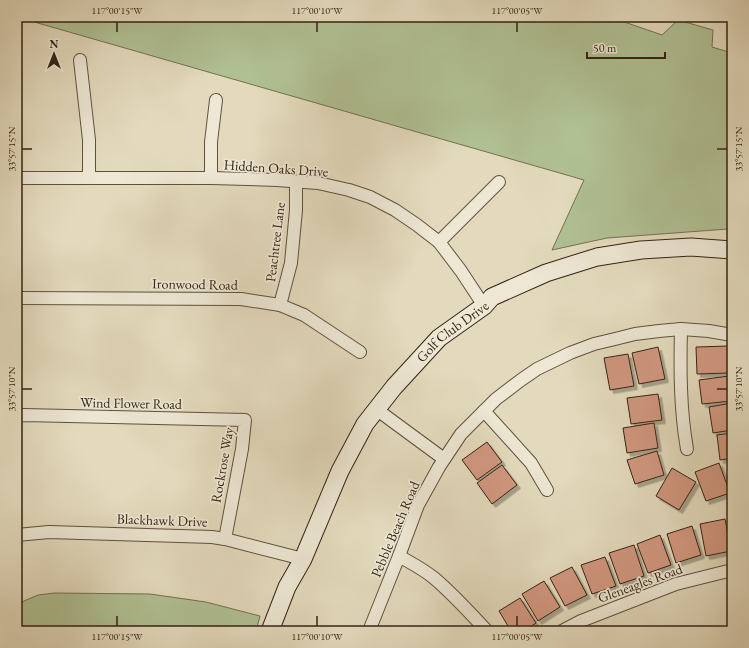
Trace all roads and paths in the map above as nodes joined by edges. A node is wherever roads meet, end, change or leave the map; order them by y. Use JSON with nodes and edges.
{"nodes":[{"id":1,"x":80,"y":60,"type":"dead end"},
{"id":2,"x":216,"y":100,"type":"dead end"},
{"id":3,"x":17,"y":178,"type":"edge"},
{"id":4,"x":89,"y":178,"type":"junction"},
{"id":5,"x":211,"y":178,"type":"junction"},
{"id":6,"x":296,"y":182,"type":"junction"},
{"id":7,"x":499,"y":182,"type":"dead end"},
{"id":8,"x":439,"y":242,"type":"junction"},
{"id":9,"x":732,"y":250,"type":"edge"},
{"id":10,"x":17,"y":298,"type":"edge"},
{"id":11,"x":280,"y":305,"type":"junction"},
{"id":12,"x":484,"y":306,"type":"junction"},
{"id":13,"x":680,"y":329,"type":"junction"},
{"id":14,"x":732,"y":335,"type":"edge"},
{"id":15,"x":360,"y":352,"type":"dead end"},
{"id":16,"x":376,"y":409,"type":"junction"},
{"id":17,"x":484,"y":411,"type":"junction"},
{"id":18,"x":17,"y":416,"type":"edge"},
{"id":19,"x":245,"y":420,"type":"joint"},
{"id":20,"x":687,"y":449,"type":"dead end"},
{"id":21,"x":444,"y":459,"type":"junction"},
{"id":22,"x":547,"y":490,"type":"dead end"},
{"id":23,"x":17,"y":535,"type":"edge"},
{"id":24,"x":225,"y":539,"type":"junction"},
{"id":25,"x":399,"y":556,"type":"junction"},
{"id":26,"x":303,"y":559,"type":"junction"},
{"id":27,"x":732,"y":570,"type":"edge"},
{"id":28,"x":270,"y":631,"type":"edge"},
{"id":29,"x":281,"y":631,"type":"edge"},
{"id":30,"x":369,"y":631,"type":"edge"},
{"id":31,"x":487,"y":631,"type":"edge"},
{"id":32,"x":562,"y":631,"type":"edge"}],
"edges":[{"from":1,"to":4,"type":"street"},
{"from":2,"to":5,"type":"street"},
{"from":3,"to":4,"type":"street","name":"Hidden Oaks Drive"},
{"from":4,"to":5,"type":"street","name":"Hidden Oaks Drive"},
{"from":5,"to":6,"type":"street","name":"Hidden Oaks Drive"},
{"from":6,"to":8,"type":"street","name":"Hidden Oaks Drive"},
{"from":6,"to":11,"type":"street","name":"Peachtree Lane"},
{"from":7,"to":8,"type":"street"},
{"from":8,"to":12,"type":"street","name":"Hidden Oaks Drive"},
{"from":9,"to":12,"type":"street","name":"Golf Club Drive"},
{"from":10,"to":11,"type":"street","name":"Ironwood Road"},
{"from":11,"to":15,"type":"street","name":"Ironwood Road"},
{"from":12,"to":16,"type":"street","name":"Golf Club Drive"},
{"from":13,"to":14,"type":"street","name":"Pebble Beach Road"},
{"from":13,"to":17,"type":"street","name":"Pebble Beach Road"},
{"from":13,"to":20,"type":"street"},
{"from":16,"to":21,"type":"street"},
{"from":16,"to":26,"type":"street","name":"Golf Club Drive"},
{"from":17,"to":21,"type":"street","name":"Pebble Beach Road"},
{"from":17,"to":22,"type":"street"},
{"from":18,"to":19,"type":"street","name":"Wind Flower Road"},
{"from":19,"to":24,"type":"street","name":"Rockrose Way"},
{"from":21,"to":25,"type":"street","name":"Pebble Beach Road"},
{"from":23,"to":24,"type":"street","name":"Blackhawk Drive"},
{"from":24,"to":26,"type":"street","name":"Blackhawk Drive"},
{"from":25,"to":30,"type":"street","name":"Pebble Beach Road"},
{"from":25,"to":31,"type":"street"},
{"from":26,"to":28,"type":"street","name":"Golf Club Drive"},
{"from":26,"to":29,"type":"street","name":"Golf Club Drive"},
{"from":27,"to":32,"type":"street","name":"Gleneagles Road"}]}
